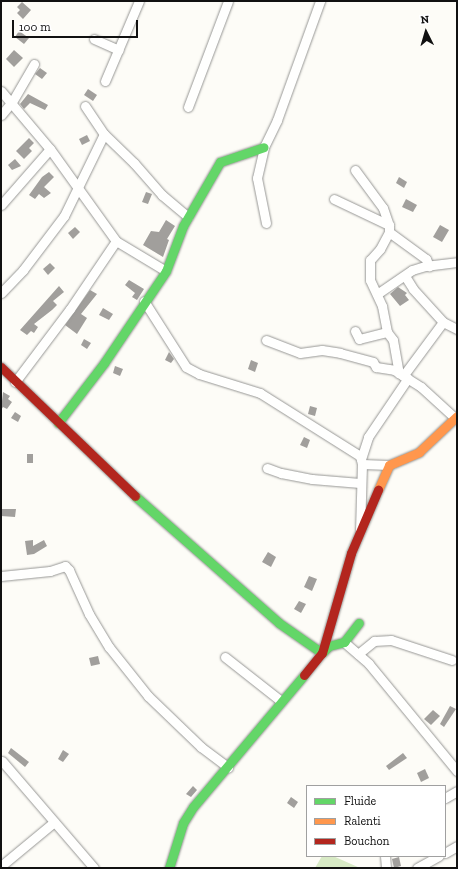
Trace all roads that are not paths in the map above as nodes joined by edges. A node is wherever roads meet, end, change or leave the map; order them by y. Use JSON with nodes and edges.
{"nodes":[{"id":1,"x":139,"y":1,"type":"edge"},
{"id":2,"x":228,"y":1,"type":"edge"},
{"id":3,"x":320,"y":1,"type":"edge"},
{"id":4,"x":94,"y":39,"type":"dead end"},
{"id":5,"x":119,"y":50,"type":"junction"},
{"id":6,"x":34,"y":64,"type":"dead end"},
{"id":7,"x":105,"y":81,"type":"dead end"},
{"id":8,"x":1,"y":92,"type":"edge"},
{"id":9,"x":12,"y":102,"type":"junction"},
{"id":10,"x":85,"y":106,"type":"dead end"},
{"id":11,"x":188,"y":107,"type":"dead end"},
{"id":12,"x":1,"y":115,"type":"edge"},
{"id":13,"x":104,"y":134,"type":"junction"},
{"id":14,"x":264,"y":147,"type":"junction"},
{"id":15,"x":50,"y":149,"type":"junction"},
{"id":16,"x":355,"y":170,"type":"dead end"},
{"id":17,"x":79,"y":188,"type":"junction"},
{"id":18,"x":334,"y":199,"type":"dead end"},
{"id":19,"x":1,"y":205,"type":"edge"},
{"id":20,"x":188,"y":217,"type":"junction"},
{"id":21,"x":266,"y":223,"type":"dead end"},
{"id":22,"x":389,"y":228,"type":"junction"},
{"id":23,"x":116,"y":241,"type":"junction"},
{"id":24,"x":457,"y":262,"type":"edge"},
{"id":25,"x":429,"y":266,"type":"junction"},
{"id":26,"x":166,"y":271,"type":"junction"},
{"id":27,"x":405,"y":276,"type":"junction"},
{"id":28,"x":1,"y":293,"type":"edge"},
{"id":29,"x":377,"y":294,"type":"junction"},
{"id":30,"x":144,"y":301,"type":"junction"},
{"id":31,"x":443,"y":322,"type":"junction"},
{"id":32,"x":457,"y":329,"type":"edge"},
{"id":33,"x":355,"y":331,"type":"dead end"},
{"id":34,"x":387,"y":332,"type":"junction"},
{"id":35,"x":266,"y":340,"type":"dead end"},
{"id":36,"x":1,"y":367,"type":"edge"},
{"id":37,"x":403,"y":376,"type":"junction"},
{"id":38,"x":15,"y":382,"type":"junction"},
{"id":39,"x":456,"y":417,"type":"edge"},
{"id":40,"x":58,"y":423,"type":"junction"},
{"id":41,"x":361,"y":462,"type":"junction"},
{"id":42,"x":389,"y":465,"type":"junction"},
{"id":43,"x":267,"y":468,"type":"dead end"},
{"id":44,"x":360,"y":483,"type":"junction"},
{"id":45,"x":360,"y":532,"type":"junction"},
{"id":46,"x":1,"y":576,"type":"edge"},
{"id":47,"x":359,"y":623,"type":"dead end"},
{"id":48,"x":344,"y":642,"type":"junction"},
{"id":49,"x":322,"y":653,"type":"junction"},
{"id":50,"x":358,"y":654,"type":"junction"},
{"id":51,"x":225,"y":657,"type":"dead end"},
{"id":52,"x":452,"y":660,"type":"dead end"},
{"id":53,"x":281,"y":701,"type":"junction"},
{"id":54,"x":2,"y":761,"type":"dead end"},
{"id":55,"x":228,"y":767,"type":"junction"},
{"id":56,"x":457,"y":771,"type":"edge"},
{"id":57,"x":457,"y":791,"type":"edge"},
{"id":58,"x":446,"y":797,"type":"edge"},
{"id":59,"x":54,"y":822,"type":"junction"},
{"id":60,"x":457,"y":846,"type":"edge"},
{"id":61,"x":446,"y":852,"type":"edge"},
{"id":62,"x":385,"y":857,"type":"edge"},
{"id":63,"x":437,"y":857,"type":"edge"},
{"id":64,"x":1,"y":866,"type":"edge"},
{"id":65,"x":94,"y":868,"type":"edge"},
{"id":66,"x":169,"y":868,"type":"edge"},
{"id":67,"x":386,"y":868,"type":"edge"},
{"id":68,"x":417,"y":868,"type":"edge"}],
"edges":[{"from":1,"to":5,"type":"street"},
{"from":2,"to":11,"type":"street"},
{"from":3,"to":14,"type":"street"},
{"from":4,"to":5,"type":"street"},
{"from":5,"to":7,"type":"street"},
{"from":6,"to":9,"type":"street"},
{"from":8,"to":9,"type":"street"},
{"from":9,"to":12,"type":"street"},
{"from":9,"to":15,"type":"street"},
{"from":10,"to":13,"type":"street"},
{"from":13,"to":17,"type":"street"},
{"from":13,"to":20,"type":"street"},
{"from":14,"to":20,"type":"street"},
{"from":14,"to":21,"type":"street"},
{"from":15,"to":17,"type":"street"},
{"from":15,"to":19,"type":"street"},
{"from":16,"to":22,"type":"street"},
{"from":17,"to":23,"type":"street"},
{"from":17,"to":28,"type":"street"},
{"from":18,"to":22,"type":"street"},
{"from":20,"to":26,"type":"street"},
{"from":22,"to":25,"type":"street"},
{"from":22,"to":29,"type":"street"},
{"from":23,"to":26,"type":"street"},
{"from":23,"to":38,"type":"street"},
{"from":24,"to":25,"type":"street"},
{"from":25,"to":27,"type":"street"},
{"from":26,"to":30,"type":"street"},
{"from":27,"to":29,"type":"street"},
{"from":27,"to":31,"type":"street"},
{"from":29,"to":34,"type":"street"},
{"from":30,"to":40,"type":"street"},
{"from":30,"to":41,"type":"street"},
{"from":31,"to":32,"type":"street"},
{"from":31,"to":37,"type":"street"},
{"from":33,"to":34,"type":"street"},
{"from":34,"to":37,"type":"street"},
{"from":35,"to":37,"type":"street"},
{"from":36,"to":38,"type":"street"},
{"from":37,"to":39,"type":"street"},
{"from":37,"to":41,"type":"street"},
{"from":38,"to":40,"type":"street"},
{"from":39,"to":42,"type":"street"},
{"from":40,"to":49,"type":"street"},
{"from":41,"to":42,"type":"street"},
{"from":41,"to":44,"type":"street"},
{"from":42,"to":45,"type":"street"},
{"from":43,"to":44,"type":"street"},
{"from":44,"to":45,"type":"street"},
{"from":45,"to":49,"type":"street"},
{"from":46,"to":55,"type":"street"},
{"from":47,"to":48,"type":"street"},
{"from":48,"to":49,"type":"street"},
{"from":48,"to":50,"type":"street"},
{"from":49,"to":53,"type":"street"},
{"from":50,"to":52,"type":"street"},
{"from":50,"to":56,"type":"street"},
{"from":51,"to":53,"type":"street"},
{"from":53,"to":55,"type":"street"},
{"from":54,"to":59,"type":"street"},
{"from":55,"to":66,"type":"street"},
{"from":57,"to":58,"type":"street"},
{"from":59,"to":64,"type":"street"},
{"from":59,"to":65,"type":"street"},
{"from":60,"to":61,"type":"street"},
{"from":62,"to":67,"type":"street"},
{"from":63,"to":68,"type":"street"}]}
